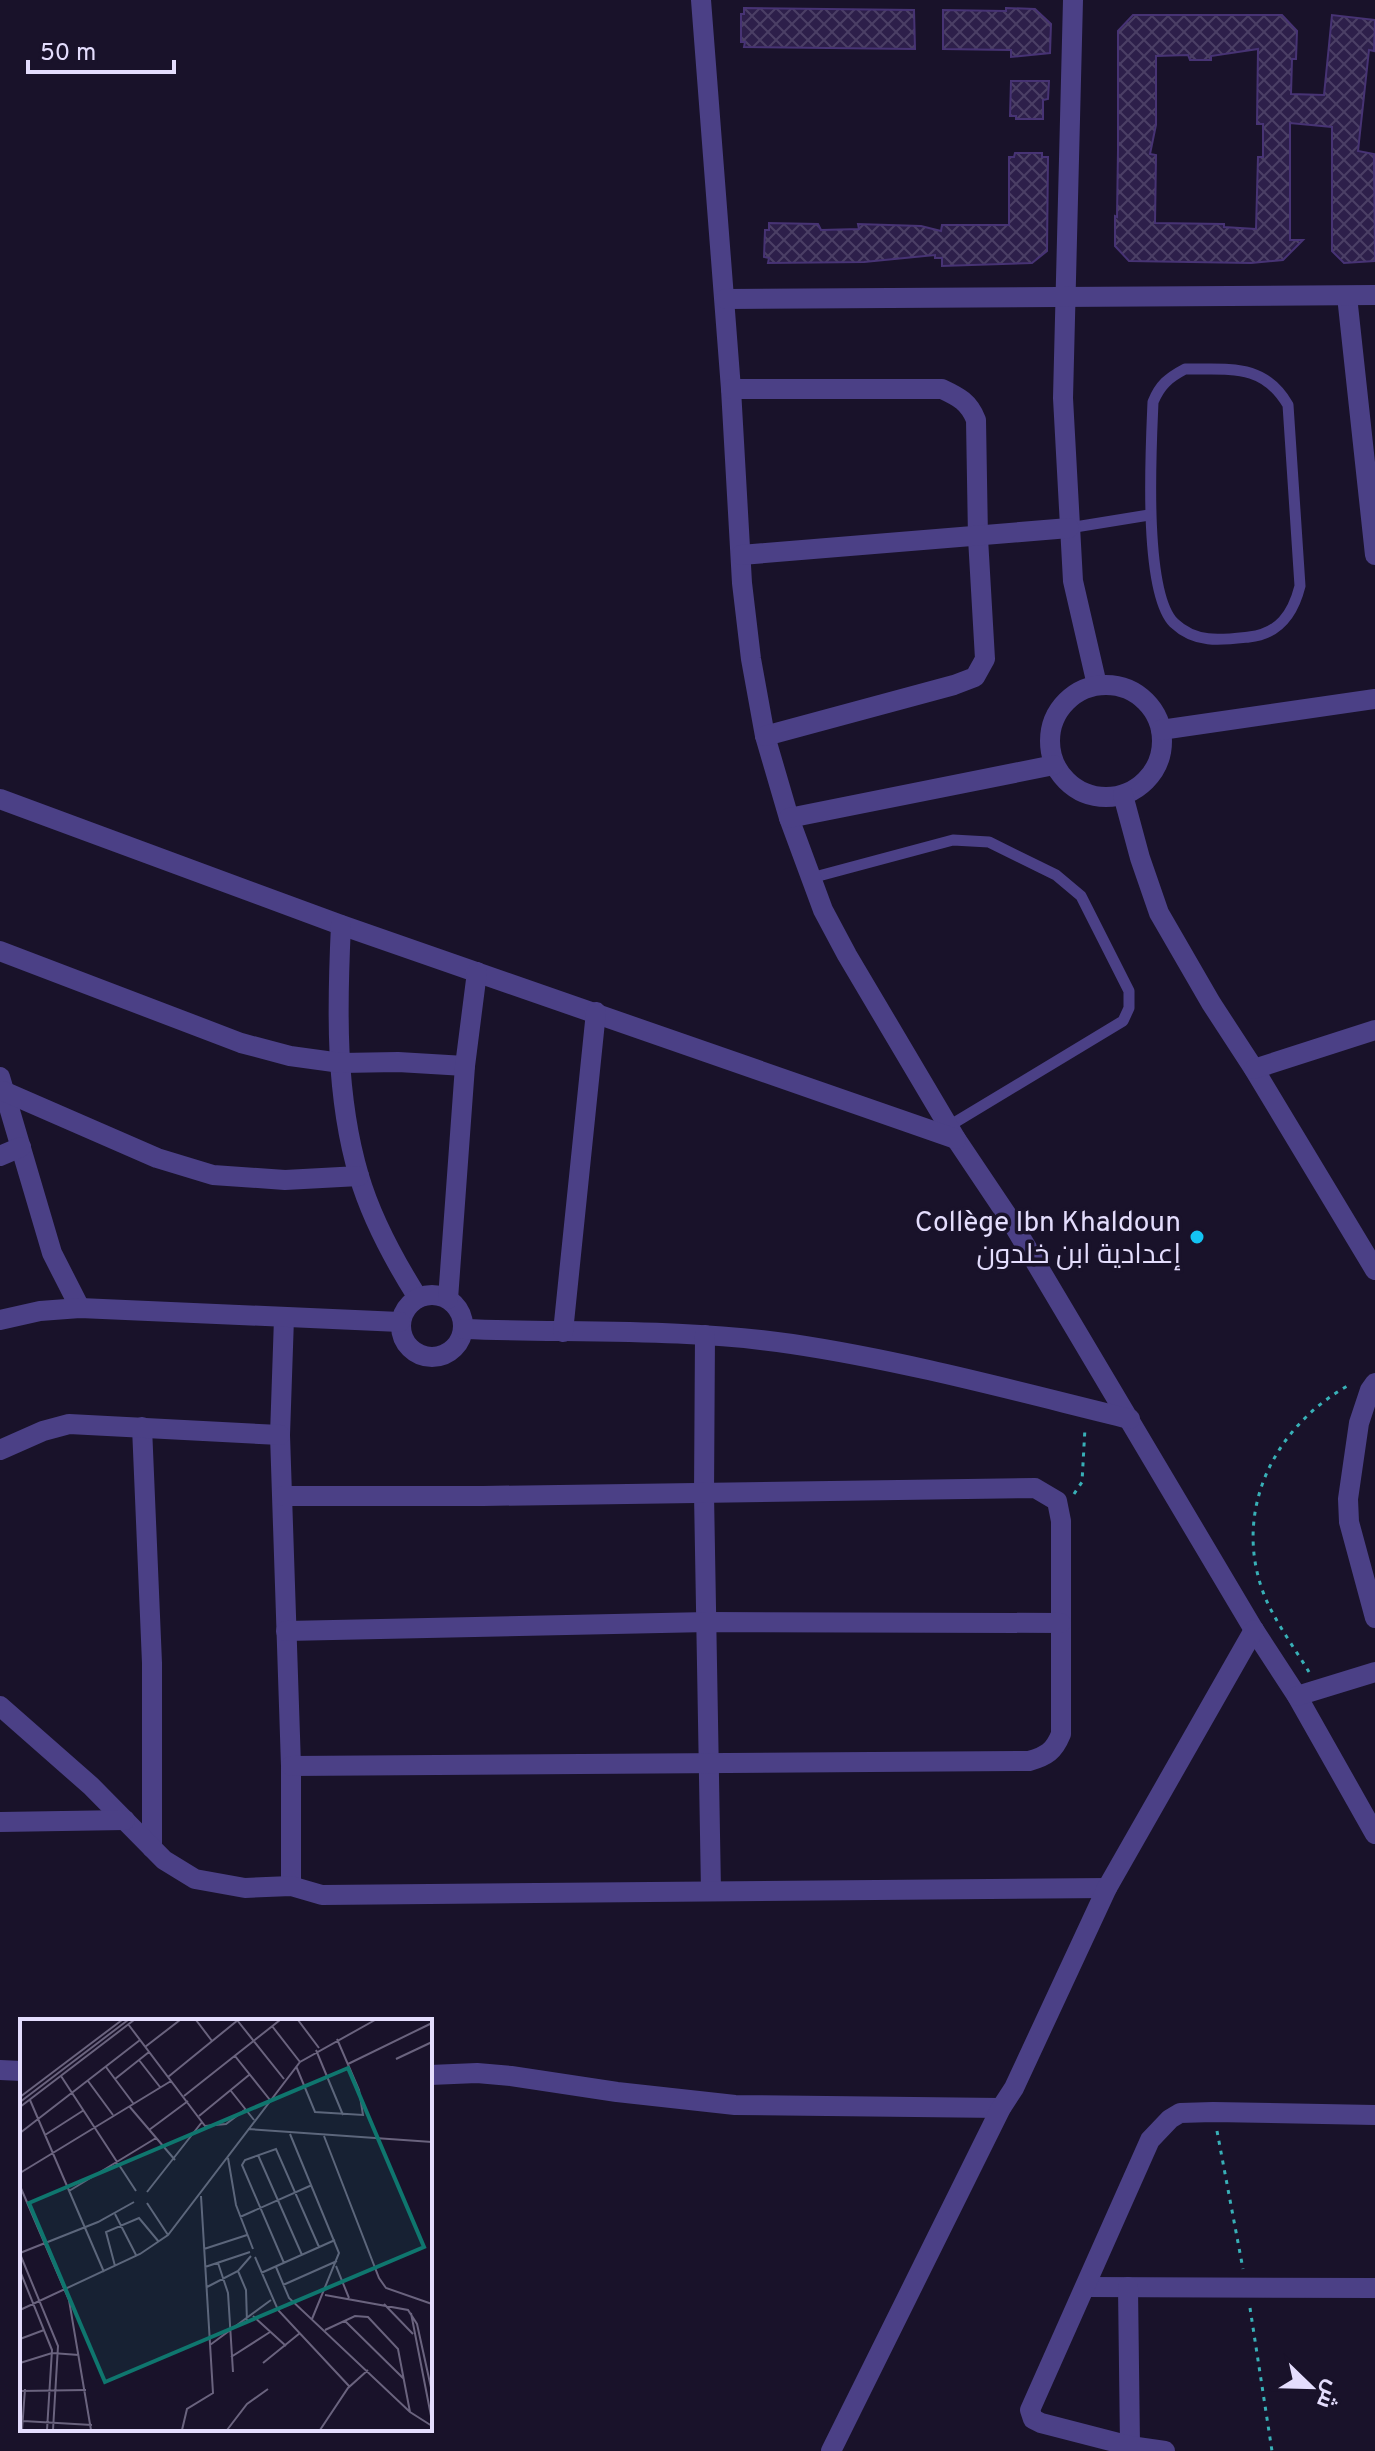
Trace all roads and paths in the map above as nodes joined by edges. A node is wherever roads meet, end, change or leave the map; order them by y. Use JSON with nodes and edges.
{"nodes":[{"id":1,"x":701,"y":0,"type":"edge"},
{"id":2,"x":1073,"y":0,"type":"edge"},
{"id":3,"x":1375,"y":295,"type":"edge"},
{"id":4,"x":1347,"y":296,"type":"junction"},
{"id":5,"x":1065,"y":298,"type":"junction"},
{"id":6,"x":725,"y":299,"type":"junction"},
{"id":7,"x":731,"y":389,"type":"junction"},
{"id":8,"x":1149,"y":515,"type":"junction"},
{"id":9,"x":1069,"y":528,"type":"junction"},
{"id":10,"x":978,"y":538,"type":"junction"},
{"id":11,"x":741,"y":555,"type":"junction"},
{"id":12,"x":1375,"y":555,"type":"edge"},
{"id":13,"x":1097,"y":685,"type":"junction"},
{"id":14,"x":1375,"y":699,"type":"edge"},
{"id":15,"x":1161,"y":730,"type":"junction"},
{"id":16,"x":765,"y":736,"type":"junction"},
{"id":17,"x":1054,"y":765,"type":"junction"},
{"id":18,"x":1123,"y":795,"type":"junction"},
{"id":19,"x":0,"y":799,"type":"edge"},
{"id":20,"x":789,"y":818,"type":"junction"},
{"id":21,"x":811,"y":878,"type":"junction"},
{"id":22,"x":341,"y":925,"type":"junction"},
{"id":23,"x":0,"y":951,"type":"edge"},
{"id":24,"x":477,"y":972,"type":"junction"},
{"id":25,"x":596,"y":1012,"type":"junction"},
{"id":26,"x":1375,"y":1030,"type":"edge"},
{"id":27,"x":341,"y":1063,"type":"junction"},
{"id":28,"x":465,"y":1066,"type":"junction"},
{"id":29,"x":1254,"y":1069,"type":"junction"},
{"id":30,"x":2,"y":1084,"type":"edge"},
{"id":31,"x":953,"y":1132,"type":"junction"},
{"id":32,"x":21,"y":1147,"type":"junction"},
{"id":33,"x":0,"y":1156,"type":"edge"},
{"id":34,"x":359,"y":1176,"type":"junction"},
{"id":35,"x":1375,"y":1270,"type":"edge"},
{"id":36,"x":418,"y":1298,"type":"junction"},
{"id":37,"x":448,"y":1299,"type":"junction"},
{"id":38,"x":80,"y":1308,"type":"junction"},
{"id":39,"x":284,"y":1318,"type":"junction"},
{"id":40,"x":0,"y":1320,"type":"edge"},
{"id":41,"x":400,"y":1322,"type":"junction"},
{"id":42,"x":464,"y":1329,"type":"junction"},
{"id":43,"x":563,"y":1332,"type":"junction"},
{"id":44,"x":705,"y":1335,"type":"junction"},
{"id":45,"x":1365,"y":1382,"type":"edge"},
{"id":46,"x":1085,"y":1408,"type":"junction"},
{"id":47,"x":1130,"y":1419,"type":"junction"},
{"id":48,"x":142,"y":1427,"type":"junction"},
{"id":49,"x":280,"y":1435,"type":"junction"},
{"id":50,"x":0,"y":1450,"type":"edge"},
{"id":51,"x":704,"y":1494,"type":"junction"},
{"id":52,"x":283,"y":1496,"type":"junction"},
{"id":53,"x":1057,"y":1501,"type":"junction"},
{"id":54,"x":1375,"y":1618,"type":"edge"},
{"id":55,"x":708,"y":1622,"type":"junction"},
{"id":56,"x":1061,"y":1623,"type":"junction"},
{"id":57,"x":1254,"y":1630,"type":"junction"},
{"id":58,"x":286,"y":1631,"type":"junction"},
{"id":59,"x":1375,"y":1672,"type":"edge"},
{"id":60,"x":1319,"y":1689,"type":"junction"},
{"id":61,"x":1297,"y":1696,"type":"junction"},
{"id":62,"x":0,"y":1706,"type":"edge"},
{"id":63,"x":710,"y":1764,"type":"junction"},
{"id":64,"x":291,"y":1766,"type":"junction"},
{"id":65,"x":125,"y":1820,"type":"junction"},
{"id":66,"x":0,"y":1822,"type":"edge"},
{"id":67,"x":1375,"y":1834,"type":"edge"},
{"id":68,"x":152,"y":1848,"type":"junction"},
{"id":69,"x":291,"y":1886,"type":"junction"},
{"id":70,"x":1107,"y":1888,"type":"junction"},
{"id":71,"x":711,"y":1891,"type":"junction"},
{"id":72,"x":0,"y":2070,"type":"edge"},
{"id":73,"x":20,"y":2071,"type":"edge"},
{"id":74,"x":432,"y":2075,"type":"edge"},
{"id":75,"x":1001,"y":2108,"type":"junction"},
{"id":76,"x":1375,"y":2115,"type":"edge"},
{"id":77,"x":1086,"y":2287,"type":"junction"},
{"id":78,"x":1128,"y":2287,"type":"junction"},
{"id":79,"x":1375,"y":2288,"type":"edge"},
{"id":80,"x":1130,"y":2446,"type":"junction"},
{"id":81,"x":831,"y":2451,"type":"edge"},
{"id":82,"x":1165,"y":2451,"type":"edge"}],
"edges":[{"from":1,"to":6,"type":"street"},
{"from":2,"to":5,"type":"street"},
{"from":3,"to":4,"type":"street"},
{"from":4,"to":5,"type":"street"},
{"from":4,"to":12,"type":"street"},
{"from":5,"to":6,"type":"street"},
{"from":5,"to":9,"type":"street"},
{"from":6,"to":7,"type":"street"},
{"from":7,"to":10,"type":"street"},
{"from":7,"to":11,"type":"street"},
{"from":8,"to":8,"type":"lane"},
{"from":8,"to":9,"type":"lane"},
{"from":9,"to":10,"type":"street"},
{"from":9,"to":13,"type":"street"},
{"from":10,"to":11,"type":"street"},
{"from":10,"to":16,"type":"street"},
{"from":11,"to":16,"type":"street"},
{"from":13,"to":15,"type":"street"},
{"from":13,"to":17,"type":"street"},
{"from":14,"to":15,"type":"street"},
{"from":15,"to":18,"type":"street"},
{"from":16,"to":20,"type":"street"},
{"from":17,"to":18,"type":"street"},
{"from":17,"to":20,"type":"street"},
{"from":18,"to":29,"type":"street"},
{"from":19,"to":22,"type":"street"},
{"from":20,"to":21,"type":"street"},
{"from":21,"to":31,"type":"street"},
{"from":21,"to":31,"type":"lane"},
{"from":22,"to":24,"type":"street"},
{"from":22,"to":27,"type":"street"},
{"from":23,"to":27,"type":"street"},
{"from":24,"to":25,"type":"street"},
{"from":24,"to":28,"type":"street"},
{"from":25,"to":31,"type":"street"},
{"from":25,"to":43,"type":"street"},
{"from":26,"to":29,"type":"street"},
{"from":27,"to":28,"type":"street"},
{"from":27,"to":34,"type":"street"},
{"from":28,"to":37,"type":"street"},
{"from":29,"to":35,"type":"street"},
{"from":30,"to":32,"type":"street"},
{"from":30,"to":34,"type":"street"},
{"from":31,"to":47,"type":"street"},
{"from":32,"to":33,"type":"street"},
{"from":32,"to":38,"type":"street"},
{"from":34,"to":36,"type":"street"},
{"from":36,"to":37,"type":"street"},
{"from":36,"to":41,"type":"street"},
{"from":37,"to":42,"type":"street"},
{"from":38,"to":39,"type":"street"},
{"from":38,"to":40,"type":"street"},
{"from":39,"to":41,"type":"street"},
{"from":39,"to":49,"type":"street"},
{"from":41,"to":42,"type":"street"},
{"from":42,"to":43,"type":"street"},
{"from":43,"to":44,"type":"street"},
{"from":44,"to":46,"type":"street"},
{"from":44,"to":51,"type":"street"},
{"from":45,"to":54,"type":"street"},
{"from":45,"to":60,"type":"path"},
{"from":46,"to":47,"type":"street"},
{"from":46,"to":53,"type":"path"},
{"from":47,"to":57,"type":"street"},
{"from":48,"to":49,"type":"street"},
{"from":48,"to":50,"type":"street"},
{"from":48,"to":68,"type":"street"},
{"from":49,"to":52,"type":"street"},
{"from":51,"to":52,"type":"street"},
{"from":51,"to":53,"type":"street"},
{"from":51,"to":55,"type":"street"},
{"from":52,"to":58,"type":"street"},
{"from":53,"to":56,"type":"street"},
{"from":55,"to":56,"type":"street"},
{"from":55,"to":58,"type":"street"},
{"from":55,"to":63,"type":"street"},
{"from":56,"to":63,"type":"street"},
{"from":57,"to":61,"type":"street"},
{"from":57,"to":70,"type":"street"},
{"from":58,"to":64,"type":"street"},
{"from":59,"to":60,"type":"street"},
{"from":60,"to":61,"type":"street"},
{"from":61,"to":67,"type":"street"},
{"from":62,"to":65,"type":"street"},
{"from":63,"to":64,"type":"street"},
{"from":63,"to":71,"type":"street"},
{"from":64,"to":69,"type":"street"},
{"from":65,"to":66,"type":"street"},
{"from":65,"to":68,"type":"street"},
{"from":68,"to":69,"type":"street"},
{"from":69,"to":71,"type":"street"},
{"from":70,"to":71,"type":"street"},
{"from":70,"to":75,"type":"street"},
{"from":72,"to":73,"type":"street"},
{"from":74,"to":75,"type":"street"},
{"from":75,"to":81,"type":"street"},
{"from":76,"to":77,"type":"street"},
{"from":77,"to":78,"type":"street"},
{"from":77,"to":80,"type":"street"},
{"from":78,"to":79,"type":"street"},
{"from":78,"to":80,"type":"street"},
{"from":80,"to":82,"type":"street"}]}
